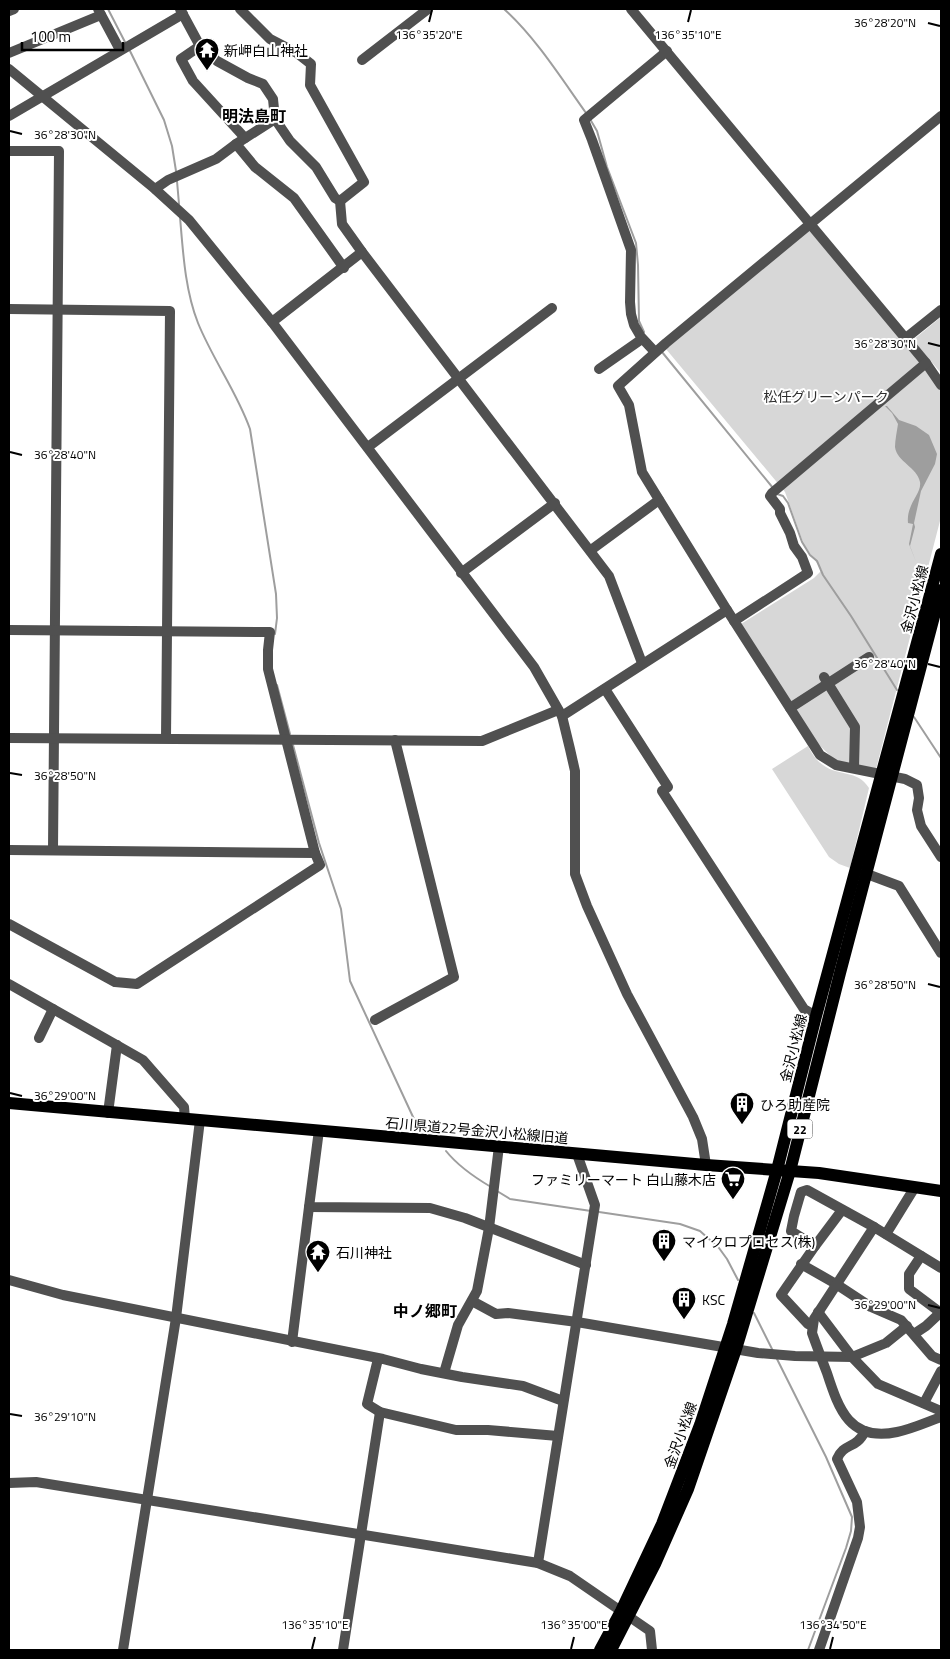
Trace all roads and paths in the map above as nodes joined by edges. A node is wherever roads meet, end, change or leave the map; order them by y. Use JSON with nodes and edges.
{"nodes":[{"id":1,"x":14,"y":9,"type":"edge"},
{"id":2,"x":240,"y":9,"type":"edge"},
{"id":3,"x":428,"y":9,"type":"edge"},
{"id":4,"x":630,"y":9,"type":"edge"},
{"id":5,"x":9,"y":11,"type":"edge"},
{"id":6,"x":181,"y":11,"type":"edge"},
{"id":7,"x":100,"y":12,"type":"edge"},
{"id":8,"x":200,"y":46,"type":"junction"},
{"id":9,"x":125,"y":47,"type":"junction"},
{"id":10,"x":667,"y":51,"type":"junction"},
{"id":11,"x":9,"y":53,"type":"edge"},
{"id":12,"x":362,"y":60,"type":"dead end"},
{"id":13,"x":9,"y":69,"type":"edge"},
{"id":14,"x":41,"y":96,"type":"junction"},
{"id":15,"x":9,"y":116,"type":"edge"},
{"id":16,"x":941,"y":116,"type":"edge"},
{"id":17,"x":275,"y":119,"type":"junction"},
{"id":18,"x":240,"y":141,"type":"junction"},
{"id":19,"x":9,"y":150,"type":"edge"},
{"id":20,"x":155,"y":189,"type":"junction"},
{"id":21,"x":340,"y":201,"type":"junction"},
{"id":22,"x":810,"y":223,"type":"junction"},
{"id":23,"x":362,"y":252,"type":"junction"},
{"id":24,"x":344,"y":268,"type":"junction"},
{"id":25,"x":552,"y":308,"type":"dead end"},
{"id":26,"x":9,"y":309,"type":"edge"},
{"id":27,"x":57,"y":309,"type":"junction"},
{"id":28,"x":941,"y":310,"type":"edge"},
{"id":29,"x":272,"y":322,"type":"junction"},
{"id":30,"x":906,"y":338,"type":"junction"},
{"id":31,"x":642,"y":339,"type":"junction"},
{"id":32,"x":658,"y":350,"type":"junction"},
{"id":33,"x":926,"y":363,"type":"junction"},
{"id":34,"x":599,"y":369,"type":"dead end"},
{"id":35,"x":459,"y":378,"type":"junction"},
{"id":36,"x":941,"y":385,"type":"edge"},
{"id":37,"x":368,"y":447,"type":"junction"},
{"id":38,"x":659,"y":500,"type":"junction"},
{"id":39,"x":554,"y":502,"type":"junction"},
{"id":40,"x":591,"y":550,"type":"junction"},
{"id":41,"x":941,"y":554,"type":"edge"},
{"id":42,"x":462,"y":573,"type":"junction"},
{"id":43,"x":940,"y":598,"type":"edge"},
{"id":44,"x":727,"y":610,"type":"junction"},
{"id":45,"x":734,"y":621,"type":"junction"},
{"id":46,"x":9,"y":630,"type":"edge"},
{"id":47,"x":56,"y":630,"type":"junction"},
{"id":48,"x":168,"y":631,"type":"junction"},
{"id":49,"x":870,"y":657,"type":"dead end"},
{"id":50,"x":642,"y":663,"type":"junction"},
{"id":51,"x":826,"y":680,"type":"junction"},
{"id":52,"x":605,"y":689,"type":"junction"},
{"id":53,"x":790,"y":708,"type":"junction"},
{"id":54,"x":560,"y":713,"type":"junction"},
{"id":55,"x":9,"y":738,"type":"edge"},
{"id":56,"x":53,"y":738,"type":"junction"},
{"id":57,"x":166,"y":738,"type":"junction"},
{"id":58,"x":285,"y":739,"type":"junction"},
{"id":59,"x":395,"y":740,"type":"junction"},
{"id":60,"x":854,"y":768,"type":"junction"},
{"id":61,"x":886,"y":775,"type":"junction"},
{"id":62,"x":9,"y":850,"type":"edge"},
{"id":63,"x":53,"y":850,"type":"junction"},
{"id":64,"x":315,"y":853,"type":"junction"},
{"id":65,"x":941,"y":857,"type":"edge"},
{"id":66,"x":867,"y":874,"type":"junction"},
{"id":67,"x":9,"y":924,"type":"edge"},
{"id":68,"x":941,"y":952,"type":"edge"},
{"id":69,"x":9,"y":984,"type":"edge"},
{"id":70,"x":53,"y":1009,"type":"junction"},
{"id":71,"x":816,"y":1016,"type":"junction"},
{"id":72,"x":375,"y":1020,"type":"dead end"},
{"id":73,"x":39,"y":1038,"type":"dead end"},
{"id":74,"x":117,"y":1045,"type":"junction"},
{"id":75,"x":9,"y":1103,"type":"edge"},
{"id":76,"x":108,"y":1112,"type":"junction"},
{"id":77,"x":185,"y":1119,"type":"junction"},
{"id":78,"x":200,"y":1120,"type":"junction"},
{"id":79,"x":319,"y":1130,"type":"junction"},
{"id":80,"x":499,"y":1146,"type":"junction"},
{"id":81,"x":577,"y":1154,"type":"junction"},
{"id":82,"x":706,"y":1165,"type":"junction"},
{"id":83,"x":777,"y":1170,"type":"junction"},
{"id":84,"x":790,"y":1171,"type":"junction"},
{"id":85,"x":915,"y":1187,"type":"junction"},
{"id":86,"x":941,"y":1191,"type":"edge"},
{"id":87,"x":309,"y":1207,"type":"junction"},
{"id":88,"x":842,"y":1210,"type":"junction"},
{"id":89,"x":874,"y":1227,"type":"junction"},
{"id":90,"x":489,"y":1228,"type":"junction"},
{"id":91,"x":886,"y":1234,"type":"junction"},
{"id":92,"x":815,"y":1246,"type":"junction"},
{"id":93,"x":921,"y":1256,"type":"junction"},
{"id":94,"x":801,"y":1264,"type":"junction"},
{"id":95,"x":586,"y":1265,"type":"junction"},
{"id":96,"x":941,"y":1268,"type":"edge"},
{"id":97,"x":9,"y":1280,"type":"edge"},
{"id":98,"x":836,"y":1284,"type":"junction"},
{"id":99,"x":472,"y":1301,"type":"junction"},
{"id":100,"x":818,"y":1312,"type":"junction"},
{"id":101,"x":941,"y":1313,"type":"edge"},
{"id":102,"x":176,"y":1318,"type":"junction"},
{"id":103,"x":577,"y":1322,"type":"junction"},
{"id":104,"x":812,"y":1326,"type":"junction"},
{"id":105,"x":910,"y":1330,"type":"junction"},
{"id":106,"x":292,"y":1342,"type":"junction"},
{"id":107,"x":731,"y":1348,"type":"junction"},
{"id":108,"x":821,"y":1357,"type":"junction"},
{"id":109,"x":852,"y":1357,"type":"junction"},
{"id":110,"x":378,"y":1359,"type":"junction"},
{"id":111,"x":941,"y":1360,"type":"edge"},
{"id":112,"x":941,"y":1371,"type":"edge"},
{"id":113,"x":444,"y":1373,"type":"junction"},
{"id":114,"x":564,"y":1401,"type":"junction"},
{"id":115,"x":924,"y":1404,"type":"junction"},
{"id":116,"x":941,"y":1411,"type":"edge"},
{"id":117,"x":380,"y":1412,"type":"junction"},
{"id":118,"x":941,"y":1417,"type":"edge"},
{"id":119,"x":865,"y":1431,"type":"junction"},
{"id":120,"x":558,"y":1436,"type":"junction"},
{"id":121,"x":9,"y":1483,"type":"edge"},
{"id":122,"x":147,"y":1500,"type":"junction"},
{"id":123,"x":361,"y":1534,"type":"junction"},
{"id":124,"x":538,"y":1563,"type":"junction"},
{"id":125,"x":625,"y":1614,"type":"junction"},
{"id":126,"x":123,"y":1650,"type":"edge"},
{"id":127,"x":343,"y":1650,"type":"edge"},
{"id":128,"x":600,"y":1650,"type":"edge"},
{"id":129,"x":611,"y":1650,"type":"edge"},
{"id":130,"x":652,"y":1650,"type":"edge"},
{"id":131,"x":819,"y":1650,"type":"edge"}],
"edges":[{"from":1,"to":5,"type":"street"},
{"from":2,"to":21,"type":"street"},
{"from":3,"to":12,"type":"street"},
{"from":4,"to":10,"type":"street"},
{"from":6,"to":8,"type":"street"},
{"from":6,"to":9,"type":"street"},
{"from":7,"to":9,"type":"street"},
{"from":7,"to":11,"type":"street"},
{"from":8,"to":17,"type":"street"},
{"from":8,"to":18,"type":"street"},
{"from":9,"to":14,"type":"street"},
{"from":10,"to":22,"type":"street"},
{"from":10,"to":31,"type":"street"},
{"from":13,"to":14,"type":"street"},
{"from":14,"to":15,"type":"street"},
{"from":14,"to":20,"type":"street"},
{"from":16,"to":22,"type":"street"},
{"from":17,"to":18,"type":"street"},
{"from":17,"to":21,"type":"street"},
{"from":18,"to":20,"type":"street"},
{"from":18,"to":24,"type":"street"},
{"from":19,"to":27,"type":"street"},
{"from":20,"to":29,"type":"street"},
{"from":21,"to":23,"type":"street"},
{"from":22,"to":30,"type":"street"},
{"from":22,"to":32,"type":"street"},
{"from":23,"to":24,"type":"street"},
{"from":23,"to":35,"type":"street"},
{"from":24,"to":29,"type":"street"},
{"from":25,"to":35,"type":"street"},
{"from":26,"to":27,"type":"street"},
{"from":27,"to":47,"type":"street"},
{"from":27,"to":48,"type":"street"},
{"from":28,"to":30,"type":"street"},
{"from":29,"to":37,"type":"street"},
{"from":30,"to":33,"type":"street"},
{"from":31,"to":32,"type":"street"},
{"from":31,"to":34,"type":"street"},
{"from":32,"to":38,"type":"street"},
{"from":33,"to":36,"type":"street"},
{"from":33,"to":45,"type":"street"},
{"from":35,"to":37,"type":"street"},
{"from":35,"to":39,"type":"street"},
{"from":37,"to":42,"type":"street"},
{"from":38,"to":40,"type":"street"},
{"from":38,"to":44,"type":"street"},
{"from":39,"to":40,"type":"street"},
{"from":39,"to":42,"type":"street"},
{"from":40,"to":50,"type":"street"},
{"from":41,"to":61,"type":"main road","name":"金沢小松線","number":"22"},
{"from":42,"to":54,"type":"street"},
{"from":43,"to":61,"type":"main road","name":"金沢小松線","number":"22"},
{"from":44,"to":45,"type":"street"},
{"from":44,"to":50,"type":"street"},
{"from":45,"to":53,"type":"street"},
{"from":46,"to":47,"type":"street"},
{"from":47,"to":48,"type":"street"},
{"from":47,"to":56,"type":"street"},
{"from":48,"to":57,"type":"street"},
{"from":48,"to":58,"type":"street"},
{"from":49,"to":51,"type":"street"},
{"from":50,"to":52,"type":"street"},
{"from":51,"to":53,"type":"street"},
{"from":51,"to":60,"type":"street"},
{"from":52,"to":54,"type":"street"},
{"from":52,"to":71,"type":"street"},
{"from":53,"to":60,"type":"street"},
{"from":54,"to":59,"type":"street"},
{"from":54,"to":82,"type":"street"},
{"from":55,"to":56,"type":"street"},
{"from":56,"to":57,"type":"street"},
{"from":56,"to":63,"type":"street"},
{"from":57,"to":58,"type":"street"},
{"from":58,"to":59,"type":"street"},
{"from":58,"to":64,"type":"street"},
{"from":59,"to":72,"type":"street"},
{"from":60,"to":61,"type":"street"},
{"from":61,"to":65,"type":"street"},
{"from":61,"to":66,"type":"main road","name":"金沢小松線","number":"22"},
{"from":61,"to":71,"type":"main road","name":"金沢小松線","number":"22"},
{"from":62,"to":63,"type":"street"},
{"from":63,"to":64,"type":"street"},
{"from":64,"to":67,"type":"street"},
{"from":66,"to":68,"type":"street"},
{"from":66,"to":84,"type":"main road","name":"金沢小松線","number":"22"},
{"from":69,"to":70,"type":"street"},
{"from":70,"to":73,"type":"street"},
{"from":70,"to":74,"type":"street"},
{"from":71,"to":83,"type":"main road","name":"金沢小松線","number":"22"},
{"from":74,"to":76,"type":"street"},
{"from":74,"to":77,"type":"street"},
{"from":75,"to":76,"type":"main road","name":"石川県道22号金沢小松線旧道"},
{"from":76,"to":77,"type":"main road","name":"石川県道22号金沢小松線旧道"},
{"from":77,"to":78,"type":"main road","name":"石川県道22号金沢小松線旧道"},
{"from":78,"to":79,"type":"main road","name":"石川県道22号金沢小松線旧道"},
{"from":78,"to":102,"type":"street"},
{"from":79,"to":80,"type":"main road","name":"石川県道22号金沢小松線旧道"},
{"from":79,"to":87,"type":"street"},
{"from":80,"to":81,"type":"main road","name":"石川県道22号金沢小松線旧道"},
{"from":80,"to":90,"type":"street"},
{"from":81,"to":82,"type":"main road","name":"石川県道22号金沢小松線旧道"},
{"from":81,"to":95,"type":"street"},
{"from":82,"to":83,"type":"main road","name":"石川県道22号金沢小松線旧道"},
{"from":83,"to":84,"type":"main road","name":"石川県道22号金沢小松線旧道"},
{"from":83,"to":107,"type":"main road","name":"金沢小松線","number":"22"},
{"from":84,"to":85,"type":"main road","name":"石川県道22号金沢小松線旧道"},
{"from":84,"to":107,"type":"main road","name":"金沢小松線","number":"22"},
{"from":85,"to":86,"type":"main road","name":"石川県道22号金沢小松線旧道"},
{"from":85,"to":91,"type":"street"},
{"from":87,"to":90,"type":"street"},
{"from":87,"to":106,"type":"street"},
{"from":88,"to":89,"type":"street"},
{"from":88,"to":92,"type":"street"},
{"from":88,"to":92,"type":"street"},
{"from":89,"to":91,"type":"street"},
{"from":89,"to":98,"type":"street"},
{"from":90,"to":95,"type":"street"},
{"from":90,"to":99,"type":"street"},
{"from":91,"to":93,"type":"street"},
{"from":92,"to":94,"type":"street"},
{"from":93,"to":96,"type":"street"},
{"from":93,"to":101,"type":"street"},
{"from":94,"to":98,"type":"street"},
{"from":94,"to":104,"type":"street"},
{"from":95,"to":103,"type":"street"},
{"from":97,"to":102,"type":"street"},
{"from":98,"to":100,"type":"street"},
{"from":98,"to":105,"type":"street"},
{"from":99,"to":103,"type":"street"},
{"from":99,"to":113,"type":"street"},
{"from":100,"to":104,"type":"street"},
{"from":100,"to":109,"type":"street"},
{"from":101,"to":105,"type":"street"},
{"from":102,"to":106,"type":"street"},
{"from":102,"to":122,"type":"street"},
{"from":103,"to":107,"type":"street"},
{"from":103,"to":114,"type":"street"},
{"from":104,"to":108,"type":"street"},
{"from":105,"to":109,"type":"street"},
{"from":105,"to":111,"type":"street"},
{"from":106,"to":110,"type":"street"},
{"from":107,"to":108,"type":"street"},
{"from":107,"to":125,"type":"main road","name":"金沢小松線","number":"22"},
{"from":108,"to":109,"type":"street"},
{"from":108,"to":119,"type":"street"},
{"from":109,"to":115,"type":"street"},
{"from":110,"to":113,"type":"street"},
{"from":110,"to":117,"type":"street"},
{"from":112,"to":115,"type":"street"},
{"from":113,"to":114,"type":"street"},
{"from":114,"to":120,"type":"street"},
{"from":115,"to":116,"type":"street"},
{"from":117,"to":120,"type":"street"},
{"from":117,"to":123,"type":"street"},
{"from":118,"to":119,"type":"street"},
{"from":119,"to":131,"type":"street"},
{"from":120,"to":124,"type":"street"},
{"from":121,"to":122,"type":"street"},
{"from":122,"to":123,"type":"street"},
{"from":122,"to":126,"type":"street"},
{"from":123,"to":124,"type":"street"},
{"from":123,"to":127,"type":"street"},
{"from":124,"to":125,"type":"street"},
{"from":125,"to":128,"type":"main road","name":"金沢小松線","number":"22"},
{"from":125,"to":129,"type":"main road","name":"金沢小松線","number":"22"},
{"from":125,"to":130,"type":"street"}]}
